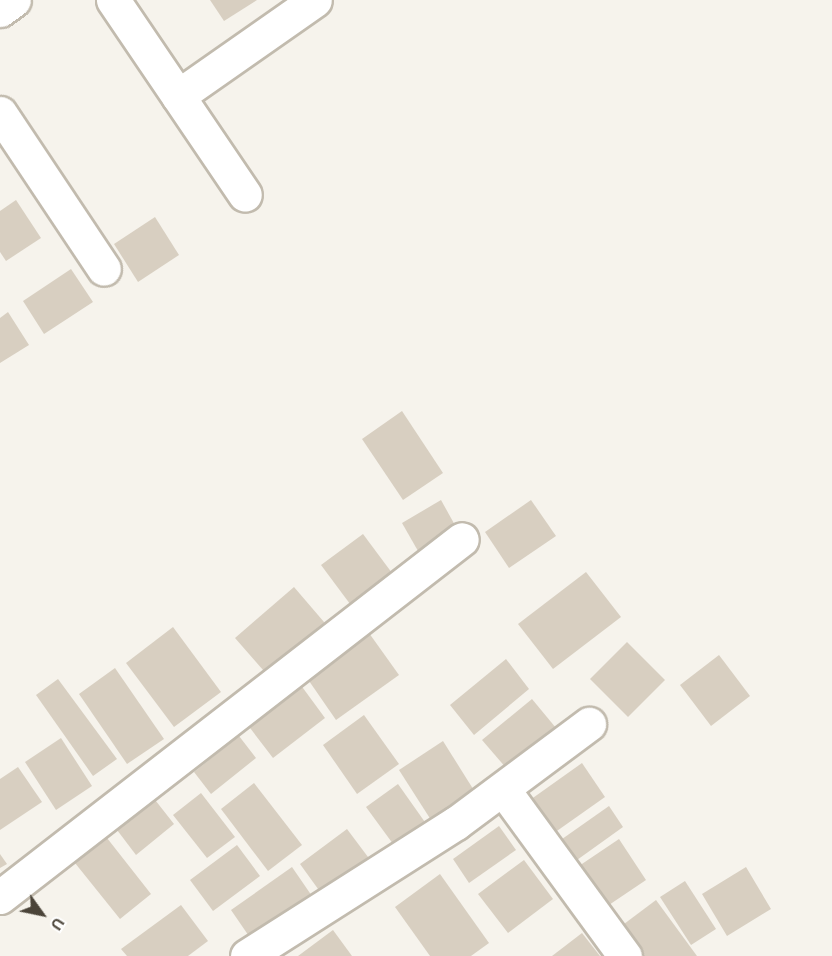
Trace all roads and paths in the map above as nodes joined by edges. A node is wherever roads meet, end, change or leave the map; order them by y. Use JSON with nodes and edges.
{"nodes":[{"id":1,"x":14,"y":0,"type":"edge"},
{"id":2,"x":113,"y":0,"type":"edge"},
{"id":3,"x":315,"y":0,"type":"edge"},
{"id":4,"x":0,"y":10,"type":"edge"},
{"id":5,"x":178,"y":96,"type":"junction"},
{"id":6,"x":0,"y":113,"type":"edge"},
{"id":7,"x":245,"y":195,"type":"dead end"},
{"id":8,"x":104,"y":269,"type":"dead end"},
{"id":9,"x":462,"y":539,"type":"dead end"},
{"id":10,"x":589,"y":724,"type":"dead end"},
{"id":11,"x":503,"y":789,"type":"junction"},
{"id":12,"x":0,"y":897,"type":"edge"},
{"id":13,"x":247,"y":956,"type":"edge"},
{"id":14,"x":625,"y":956,"type":"edge"}],
"edges":[{"from":1,"to":4,"type":"street"},
{"from":2,"to":5,"type":"street"},
{"from":3,"to":5,"type":"street"},
{"from":5,"to":7,"type":"street"},
{"from":6,"to":8,"type":"street"},
{"from":9,"to":12,"type":"street"},
{"from":10,"to":11,"type":"street"},
{"from":11,"to":13,"type":"street"},
{"from":11,"to":14,"type":"street"}]}
